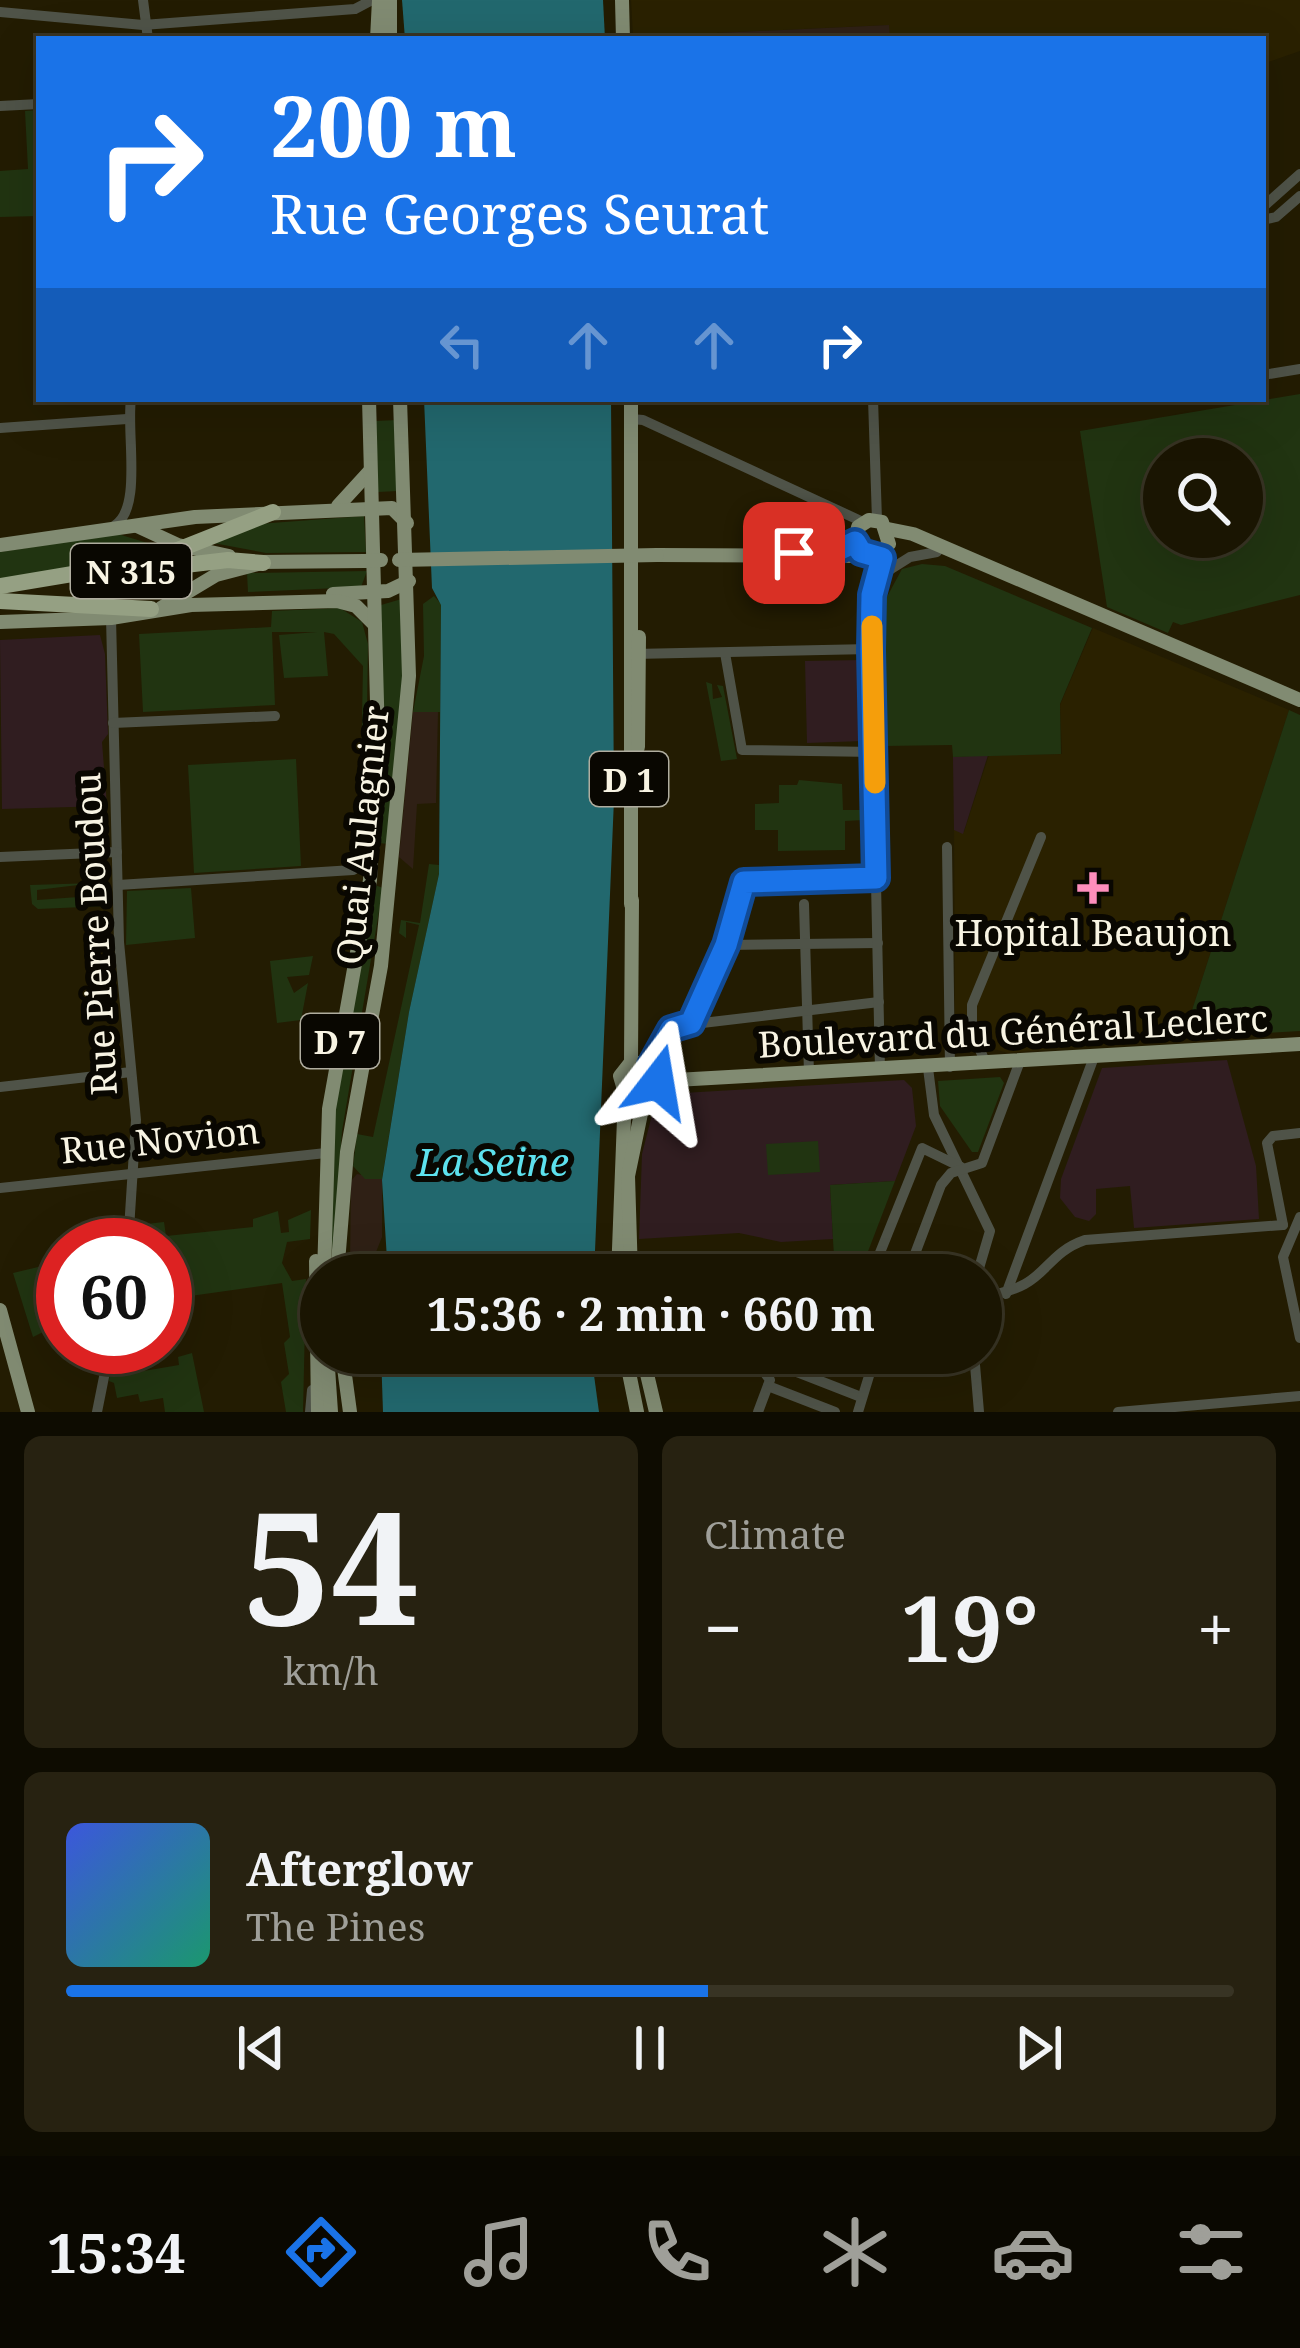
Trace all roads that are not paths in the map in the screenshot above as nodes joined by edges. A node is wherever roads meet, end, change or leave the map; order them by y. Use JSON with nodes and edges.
{"nodes":[{"id":1,"x":143,"y":0,"type":"edge"},
{"id":2,"x":375,"y":0,"type":"edge"},
{"id":3,"x":390,"y":0,"type":"edge"},
{"id":4,"x":622,"y":0,"type":"edge"},
{"id":5,"x":355,"y":9,"type":"junction"},
{"id":6,"x":0,"y":12,"type":"edge"},
{"id":7,"x":143,"y":25,"type":"junction"},
{"id":8,"x":147,"y":36,"type":"edge"},
{"id":9,"x":380,"y":36,"type":"edge"},
{"id":10,"x":381,"y":36,"type":"edge"},
{"id":11,"x":381,"y":36,"type":"edge"},
{"id":12,"x":623,"y":36,"type":"edge"},
{"id":13,"x":36,"y":104,"type":"edge"},
{"id":14,"x":0,"y":106,"type":"edge"},
{"id":15,"x":1300,"y":174,"type":"edge"},
{"id":16,"x":1300,"y":196,"type":"edge"},
{"id":17,"x":1266,"y":203,"type":"edge"},
{"id":18,"x":1266,"y":219,"type":"edge"},
{"id":19,"x":1300,"y":369,"type":"edge"},
{"id":20,"x":1266,"y":375,"type":"edge"},
{"id":21,"x":130,"y":402,"type":"edge"},
{"id":22,"x":369,"y":402,"type":"edge"},
{"id":23,"x":631,"y":402,"type":"edge"},
{"id":24,"x":872,"y":402,"type":"edge"},
{"id":25,"x":400,"y":404,"type":"edge"},
{"id":26,"x":127,"y":419,"type":"junction"},
{"id":27,"x":631,"y":424,"type":"junction"},
{"id":28,"x":0,"y":428,"type":"edge"},
{"id":29,"x":370,"y":471,"type":"junction"},
{"id":30,"x":132,"y":495,"type":"junction"},
{"id":31,"x":371,"y":506,"type":"junction"},
{"id":32,"x":337,"y":507,"type":"junction"},
{"id":33,"x":273,"y":512,"type":"junction"},
{"id":34,"x":158,"y":522,"type":"junction"},
{"id":35,"x":406,"y":523,"type":"junction"},
{"id":36,"x":132,"y":526,"type":"junction"},
{"id":37,"x":111,"y":527,"type":"junction"},
{"id":38,"x":879,"y":534,"type":"junction"},
{"id":39,"x":0,"y":545,"type":"edge"},
{"id":40,"x":185,"y":547,"type":"junction"},
{"id":41,"x":858,"y":547,"type":"junction"},
{"id":42,"x":937,"y":552,"type":"junction"},
{"id":43,"x":263,"y":563,"type":"junction"},
{"id":44,"x":976,"y":564,"type":"junction"},
{"id":45,"x":880,"y":577,"type":"junction"},
{"id":46,"x":409,"y":581,"type":"junction"},
{"id":47,"x":0,"y":592,"type":"edge"},
{"id":48,"x":374,"y":593,"type":"junction"},
{"id":49,"x":233,"y":603,"type":"junction"},
{"id":50,"x":156,"y":609,"type":"junction"},
{"id":51,"x":111,"y":618,"type":"junction"},
{"id":52,"x":2,"y":621,"type":"edge"},
{"id":53,"x":375,"y":625,"type":"junction"},
{"id":54,"x":871,"y":650,"type":"junction"},
{"id":55,"x":725,"y":653,"type":"junction"},
{"id":56,"x":636,"y":654,"type":"junction"},
{"id":57,"x":1300,"y":700,"type":"edge"},
{"id":58,"x":275,"y":716,"type":"dead end"},
{"id":59,"x":113,"y":723,"type":"junction"},
{"id":60,"x":875,"y":752,"type":"junction"},
{"id":61,"x":1041,"y":837,"type":"dead end"},
{"id":62,"x":947,"y":847,"type":"dead end"},
{"id":63,"x":117,"y":852,"type":"junction"},
{"id":64,"x":0,"y":857,"type":"edge"},
{"id":65,"x":371,"y":858,"type":"junction"},
{"id":66,"x":390,"y":869,"type":"junction"},
{"id":67,"x":353,"y":870,"type":"junction"},
{"id":68,"x":876,"y":878,"type":"junction"},
{"id":69,"x":370,"y":880,"type":"junction"},
{"id":70,"x":118,"y":885,"type":"junction"},
{"id":71,"x":804,"y":891,"type":"junction"},
{"id":72,"x":631,"y":904,"type":"junction"},
{"id":73,"x":878,"y":943,"type":"junction"},
{"id":74,"x":804,"y":944,"type":"junction"},
{"id":75,"x":726,"y":945,"type":"junction"},
{"id":76,"x":879,"y":1002,"type":"junction"},
{"id":77,"x":972,"y":1005,"type":"junction"},
{"id":78,"x":806,"y":1010,"type":"junction"},
{"id":79,"x":702,"y":1015,"type":"junction"},
{"id":80,"x":950,"y":1023,"type":"junction"},
{"id":81,"x":972,"y":1031,"type":"junction"},
{"id":82,"x":1300,"y":1043,"type":"edge"},
{"id":83,"x":1094,"y":1057,"type":"junction"},
{"id":84,"x":1020,"y":1061,"type":"junction"},
{"id":85,"x":631,"y":1062,"type":"junction"},
{"id":86,"x":986,"y":1064,"type":"junction"},
{"id":87,"x":651,"y":1065,"type":"junction"},
{"id":88,"x":950,"y":1067,"type":"junction"},
{"id":89,"x":928,"y":1068,"type":"junction"},
{"id":90,"x":880,"y":1070,"type":"junction"},
{"id":91,"x":131,"y":1072,"type":"junction"},
{"id":92,"x":809,"y":1073,"type":"junction"},
{"id":93,"x":658,"y":1082,"type":"junction"},
{"id":94,"x":0,"y":1088,"type":"edge"},
{"id":95,"x":625,"y":1093,"type":"junction"},
{"id":96,"x":644,"y":1099,"type":"junction"},
{"id":97,"x":1300,"y":1133,"type":"edge"},
{"id":98,"x":326,"y":1153,"type":"junction"},
{"id":99,"x":964,"y":1169,"type":"junction"},
{"id":100,"x":135,"y":1173,"type":"junction"},
{"id":101,"x":0,"y":1188,"type":"edge"},
{"id":102,"x":323,"y":1203,"type":"junction"},
{"id":103,"x":1300,"y":1217,"type":"edge"},
{"id":104,"x":131,"y":1218,"type":"edge"},
{"id":105,"x":1292,"y":1231,"type":"edge"},
{"id":106,"x":318,"y":1254,"type":"edge"},
{"id":107,"x":324,"y":1254,"type":"edge"},
{"id":108,"x":339,"y":1254,"type":"edge"},
{"id":109,"x":619,"y":1254,"type":"edge"},
{"id":110,"x":630,"y":1254,"type":"edge"},
{"id":111,"x":879,"y":1254,"type":"edge"},
{"id":112,"x":915,"y":1254,"type":"edge"},
{"id":113,"x":983,"y":1254,"type":"edge"},
{"id":114,"x":1002,"y":1294,"type":"edge"},
{"id":115,"x":1006,"y":1294,"type":"junction"},
{"id":116,"x":1296,"y":1294,"type":"edge"},
{"id":117,"x":1,"y":1318,"type":"edge"},
{"id":118,"x":1300,"y":1338,"type":"edge"},
{"id":119,"x":105,"y":1374,"type":"edge"},
{"id":120,"x":325,"y":1374,"type":"edge"},
{"id":121,"x":332,"y":1374,"type":"edge"},
{"id":122,"x":337,"y":1374,"type":"edge"},
{"id":123,"x":629,"y":1374,"type":"edge"},
{"id":124,"x":647,"y":1374,"type":"edge"},
{"id":125,"x":767,"y":1374,"type":"edge"},
{"id":126,"x":801,"y":1374,"type":"edge"},
{"id":127,"x":869,"y":1374,"type":"edge"},
{"id":128,"x":976,"y":1374,"type":"edge"},
{"id":129,"x":768,"y":1386,"type":"junction"},
{"id":130,"x":1300,"y":1396,"type":"edge"},
{"id":131,"x":861,"y":1397,"type":"junction"},
{"id":132,"x":28,"y":1412,"type":"edge"},
{"id":133,"x":97,"y":1412,"type":"edge"},
{"id":134,"x":314,"y":1412,"type":"edge"},
{"id":135,"x":336,"y":1412,"type":"edge"},
{"id":136,"x":350,"y":1412,"type":"edge"},
{"id":137,"x":637,"y":1412,"type":"edge"},
{"id":138,"x":656,"y":1412,"type":"edge"},
{"id":139,"x":758,"y":1412,"type":"edge"},
{"id":140,"x":835,"y":1412,"type":"edge"},
{"id":141,"x":858,"y":1412,"type":"edge"},
{"id":142,"x":979,"y":1412,"type":"edge"},
{"id":143,"x":1118,"y":1412,"type":"edge"}],
"edges":[{"from":1,"to":7,"type":"street"},
{"from":2,"to":5,"type":"street"},
{"from":2,"to":10,"type":"main road"},
{"from":3,"to":11,"type":"main road"},
{"from":4,"to":12,"type":"main road"},
{"from":5,"to":7,"type":"street"},
{"from":5,"to":9,"type":"street"},
{"from":6,"to":7,"type":"street"},
{"from":7,"to":8,"type":"street"},
{"from":13,"to":14,"type":"street"},
{"from":15,"to":17,"type":"street"},
{"from":16,"to":18,"type":"street"},
{"from":19,"to":20,"type":"street"},
{"from":21,"to":26,"type":"street"},
{"from":22,"to":25,"type":"main road"},
{"from":22,"to":29,"type":"main road","name":"Quai Aulagnier","number":"D 7"},
{"from":23,"to":27,"type":"main road","number":"D 1"},
{"from":24,"to":38,"type":"street"},
{"from":25,"to":35,"type":"main road","name":"Quai Aulagnier","number":"D 7"},
{"from":26,"to":28,"type":"street"},
{"from":26,"to":30,"type":"street"},
{"from":27,"to":38,"type":"street"},
{"from":27,"to":56,"type":"main road","number":"D 1"},
{"from":29,"to":31,"type":"main road","name":"Quai Aulagnier","number":"D 7"},
{"from":29,"to":32,"type":"main road"},
{"from":30,"to":34,"type":"street"},
{"from":30,"to":37,"type":"street"},
{"from":31,"to":32,"type":"main road"},
{"from":31,"to":35,"type":"main road"},
{"from":31,"to":48,"type":"main road","name":"Quai Aulagnier","number":"D 7"},
{"from":32,"to":33,"type":"main road"},
{"from":33,"to":34,"type":"main road"},
{"from":33,"to":40,"type":"highway"},
{"from":34,"to":36,"type":"main road"},
{"from":35,"to":46,"type":"main road","name":"Quai Aulagnier","number":"D 7"},
{"from":36,"to":37,"type":"main road"},
{"from":36,"to":40,"type":"main road"},
{"from":37,"to":39,"type":"main road"},
{"from":38,"to":41,"type":"main road"},
{"from":38,"to":41,"type":"main road"},
{"from":38,"to":42,"type":"main road"},
{"from":38,"to":44,"type":"main road"},
{"from":38,"to":45,"type":"street"},
{"from":40,"to":43,"type":"main road"},
{"from":40,"to":47,"type":"highway"},
{"from":41,"to":43,"type":"main road","bridge":true},
{"from":42,"to":44,"type":"main road"},
{"from":42,"to":45,"type":"street"},
{"from":43,"to":47,"type":"highway","number":"N 315"},
{"from":43,"to":50,"type":"main road"},
{"from":44,"to":57,"type":"main road"},
{"from":45,"to":54,"type":"street"},
{"from":46,"to":48,"type":"main road"},
{"from":46,"to":66,"type":"main road","name":"Quai Aulagnier","number":"D 7"},
{"from":47,"to":50,"type":"highway"},
{"from":48,"to":49,"type":"main road"},
{"from":48,"to":53,"type":"main road","name":"Quai Aulagnier","number":"D 7"},
{"from":49,"to":50,"type":"main road"},
{"from":49,"to":53,"type":"main road"},
{"from":50,"to":51,"type":"main road"},
{"from":51,"to":52,"type":"main road"},
{"from":51,"to":59,"type":"street","name":"Rue Pierre Boudou"},
{"from":53,"to":65,"type":"main road","name":"Quai Aulagnier","number":"D 7"},
{"from":54,"to":55,"type":"street"},
{"from":54,"to":60,"type":"street"},
{"from":55,"to":56,"type":"street"},
{"from":55,"to":60,"type":"street"},
{"from":56,"to":72,"type":"main road","number":"D 1"},
{"from":56,"to":72,"type":"main road","number":"D 1"},
{"from":58,"to":59,"type":"street"},
{"from":59,"to":63,"type":"street","name":"Rue Pierre Boudou"},
{"from":60,"to":68,"type":"street"},
{"from":61,"to":77,"type":"street"},
{"from":62,"to":80,"type":"street"},
{"from":63,"to":64,"type":"street"},
{"from":63,"to":70,"type":"street","name":"Rue Pierre Boudou"},
{"from":65,"to":66,"type":"main road"},
{"from":65,"to":67,"type":"street"},
{"from":65,"to":69,"type":"main road","name":"Quai Aulagnier","number":"D 7"},
{"from":66,"to":69,"type":"main road"},
{"from":66,"to":108,"type":"main road","name":"Quai Aulagnier","number":"D 7"},
{"from":67,"to":69,"type":"street"},
{"from":67,"to":70,"type":"street"},
{"from":68,"to":71,"type":"street"},
{"from":68,"to":73,"type":"street"},
{"from":69,"to":98,"type":"main road","name":"Quai Aulagnier","number":"D 7"},
{"from":70,"to":91,"type":"street","name":"Rue Pierre Boudou"},
{"from":71,"to":74,"type":"street"},
{"from":71,"to":75,"type":"street"},
{"from":72,"to":85,"type":"main road"},
{"from":73,"to":74,"type":"street"},
{"from":73,"to":76,"type":"street"},
{"from":74,"to":75,"type":"street"},
{"from":74,"to":78,"type":"street"},
{"from":75,"to":79,"type":"street"},
{"from":76,"to":78,"type":"street"},
{"from":76,"to":90,"type":"street"},
{"from":77,"to":80,"type":"street"},
{"from":77,"to":81,"type":"street"},
{"from":78,"to":79,"type":"street"},
{"from":78,"to":92,"type":"street"},
{"from":79,"to":87,"type":"street"},
{"from":80,"to":81,"type":"street"},
{"from":80,"to":88,"type":"street"},
{"from":81,"to":86,"type":"street"},
{"from":82,"to":83,"type":"main road","name":"Boulevard du Général Leclerc"},
{"from":83,"to":84,"type":"main road","name":"Boulevard du Général Leclerc"},
{"from":83,"to":115,"type":"street"},
{"from":84,"to":86,"type":"main road","name":"Boulevard du Général Leclerc"},
{"from":84,"to":99,"type":"street"},
{"from":85,"to":87,"type":"main road"},
{"from":85,"to":95,"type":"main road"},
{"from":86,"to":88,"type":"main road","name":"Boulevard du Général Leclerc"},
{"from":87,"to":93,"type":"main road"},
{"from":88,"to":89,"type":"main road","name":"Boulevard du Général Leclerc"},
{"from":89,"to":90,"type":"main road","name":"Boulevard du Général Leclerc"},
{"from":89,"to":99,"type":"street"},
{"from":90,"to":92,"type":"main road","name":"Boulevard du Général Leclerc"},
{"from":91,"to":94,"type":"street"},
{"from":91,"to":100,"type":"street","name":"Rue Pierre Boudou"},
{"from":92,"to":93,"type":"main road","name":"Boulevard du Général Leclerc"},
{"from":93,"to":96,"type":"main road"},
{"from":95,"to":96,"type":"main road"},
{"from":95,"to":109,"type":"main road"},
{"from":96,"to":110,"type":"main road"},
{"from":97,"to":105,"type":"street"},
{"from":98,"to":100,"type":"street","name":"Rue Novion"},
{"from":98,"to":102,"type":"main road","name":"Quai Aulagnier","number":"D 7"},
{"from":99,"to":111,"type":"street"},
{"from":99,"to":112,"type":"street"},
{"from":99,"to":113,"type":"street"},
{"from":100,"to":101,"type":"street","name":"Rue Novion"},
{"from":100,"to":104,"type":"street","name":"Rue Pierre Boudou"},
{"from":102,"to":106,"type":"main road","name":"Quai Aulagnier"},
{"from":102,"to":107,"type":"main road","name":"Quai Aulagnier","number":"D 7"},
{"from":103,"to":105,"type":"street"},
{"from":105,"to":115,"type":"street"},
{"from":105,"to":116,"type":"street"},
{"from":114,"to":115,"type":"street"},
{"from":116,"to":118,"type":"street"},
{"from":117,"to":132,"type":"main road"},
{"from":119,"to":133,"type":"street"},
{"from":120,"to":134,"type":"main road","name":"Quai Aulagnier"},
{"from":121,"to":135,"type":"main road","name":"Quai Aulagnier"},
{"from":122,"to":136,"type":"main road"},
{"from":123,"to":137,"type":"main road"},
{"from":124,"to":138,"type":"main road"},
{"from":125,"to":129,"type":"street"},
{"from":126,"to":131,"type":"street"},
{"from":127,"to":131,"type":"street"},
{"from":128,"to":142,"type":"street"},
{"from":129,"to":139,"type":"street"},
{"from":129,"to":140,"type":"street"},
{"from":130,"to":143,"type":"street"},
{"from":131,"to":141,"type":"street"}]}
